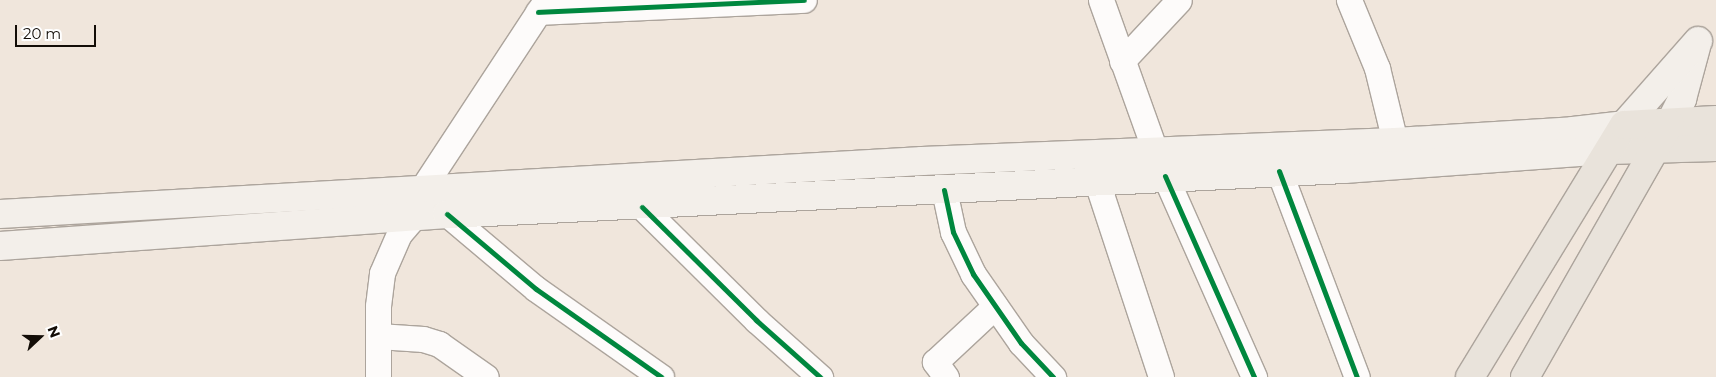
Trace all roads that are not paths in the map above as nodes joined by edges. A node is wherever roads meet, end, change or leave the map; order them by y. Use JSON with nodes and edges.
{"nodes":[{"id":1,"x":804,"y":0,"type":"edge"},
{"id":2,"x":1101,"y":0,"type":"edge"},
{"id":3,"x":1179,"y":0,"type":"edge"},
{"id":4,"x":1349,"y":0,"type":"edge"},
{"id":5,"x":542,"y":6,"type":"edge"},
{"id":6,"x":1122,"y":61,"type":"junction"},
{"id":7,"x":1716,"y":120,"type":"edge"},
{"id":8,"x":1670,"y":123,"type":"junction"},
{"id":9,"x":1624,"y":125,"type":"junction"},
{"id":10,"x":1395,"y":142,"type":"junction"},
{"id":11,"x":1716,"y":147,"type":"edge"},
{"id":12,"x":1658,"y":148,"type":"junction"},
{"id":13,"x":1610,"y":150,"type":"junction"},
{"id":14,"x":1160,"y":164,"type":"junction"},
{"id":15,"x":1278,"y":171,"type":"junction"},
{"id":16,"x":1096,"y":180,"type":"junction"},
{"id":17,"x":944,"y":190,"type":"junction"},
{"id":18,"x":420,"y":192,"type":"junction"},
{"id":19,"x":642,"y":207,"type":"junction"},
{"id":20,"x":0,"y":214,"type":"edge"},
{"id":21,"x":447,"y":214,"type":"junction"},
{"id":22,"x":413,"y":218,"type":"junction"},
{"id":23,"x":0,"y":246,"type":"edge"},
{"id":24,"x":995,"y":306,"type":"junction"},
{"id":25,"x":378,"y":336,"type":"junction"},
{"id":26,"x":378,"y":377,"type":"edge"},
{"id":27,"x":486,"y":377,"type":"edge"},
{"id":28,"x":661,"y":377,"type":"edge"},
{"id":29,"x":820,"y":377,"type":"edge"},
{"id":30,"x":946,"y":377,"type":"edge"},
{"id":31,"x":1053,"y":377,"type":"edge"},
{"id":32,"x":1161,"y":377,"type":"edge"},
{"id":33,"x":1254,"y":377,"type":"edge"},
{"id":34,"x":1357,"y":377,"type":"edge"},
{"id":35,"x":1470,"y":377,"type":"edge"},
{"id":36,"x":1525,"y":377,"type":"edge"}],
"edges":[{"from":1,"to":5,"type":"street"},
{"from":2,"to":6,"type":"street"},
{"from":3,"to":6,"type":"street"},
{"from":4,"to":10,"type":"street"},
{"from":5,"to":18,"type":"street"},
{"from":6,"to":14,"type":"street"},
{"from":7,"to":8,"type":"main road"},
{"from":8,"to":9,"type":"main road"},
{"from":8,"to":9,"type":"main road"},
{"from":8,"to":12,"type":"main road"},
{"from":9,"to":10,"type":"main road"},
{"from":9,"to":13,"type":"main road"},
{"from":10,"to":14,"type":"main road"},
{"from":11,"to":12,"type":"main road"},
{"from":12,"to":13,"type":"main road"},
{"from":12,"to":36,"type":"main road"},
{"from":13,"to":15,"type":"main road"},
{"from":13,"to":35,"type":"main road"},
{"from":14,"to":15,"type":"main road"},
{"from":14,"to":16,"type":"main road"},
{"from":14,"to":18,"type":"main road"},
{"from":14,"to":33,"type":"street"},
{"from":15,"to":34,"type":"street"},
{"from":16,"to":17,"type":"main road"},
{"from":16,"to":32,"type":"street"},
{"from":17,"to":19,"type":"main road"},
{"from":17,"to":24,"type":"street"},
{"from":18,"to":20,"type":"main road"},
{"from":19,"to":21,"type":"main road"},
{"from":19,"to":29,"type":"street"},
{"from":21,"to":22,"type":"main road"},
{"from":21,"to":28,"type":"street"},
{"from":22,"to":23,"type":"main road"},
{"from":22,"to":25,"type":"street"},
{"from":24,"to":30,"type":"street"},
{"from":24,"to":31,"type":"street"},
{"from":25,"to":26,"type":"street"},
{"from":25,"to":27,"type":"street"}]}
